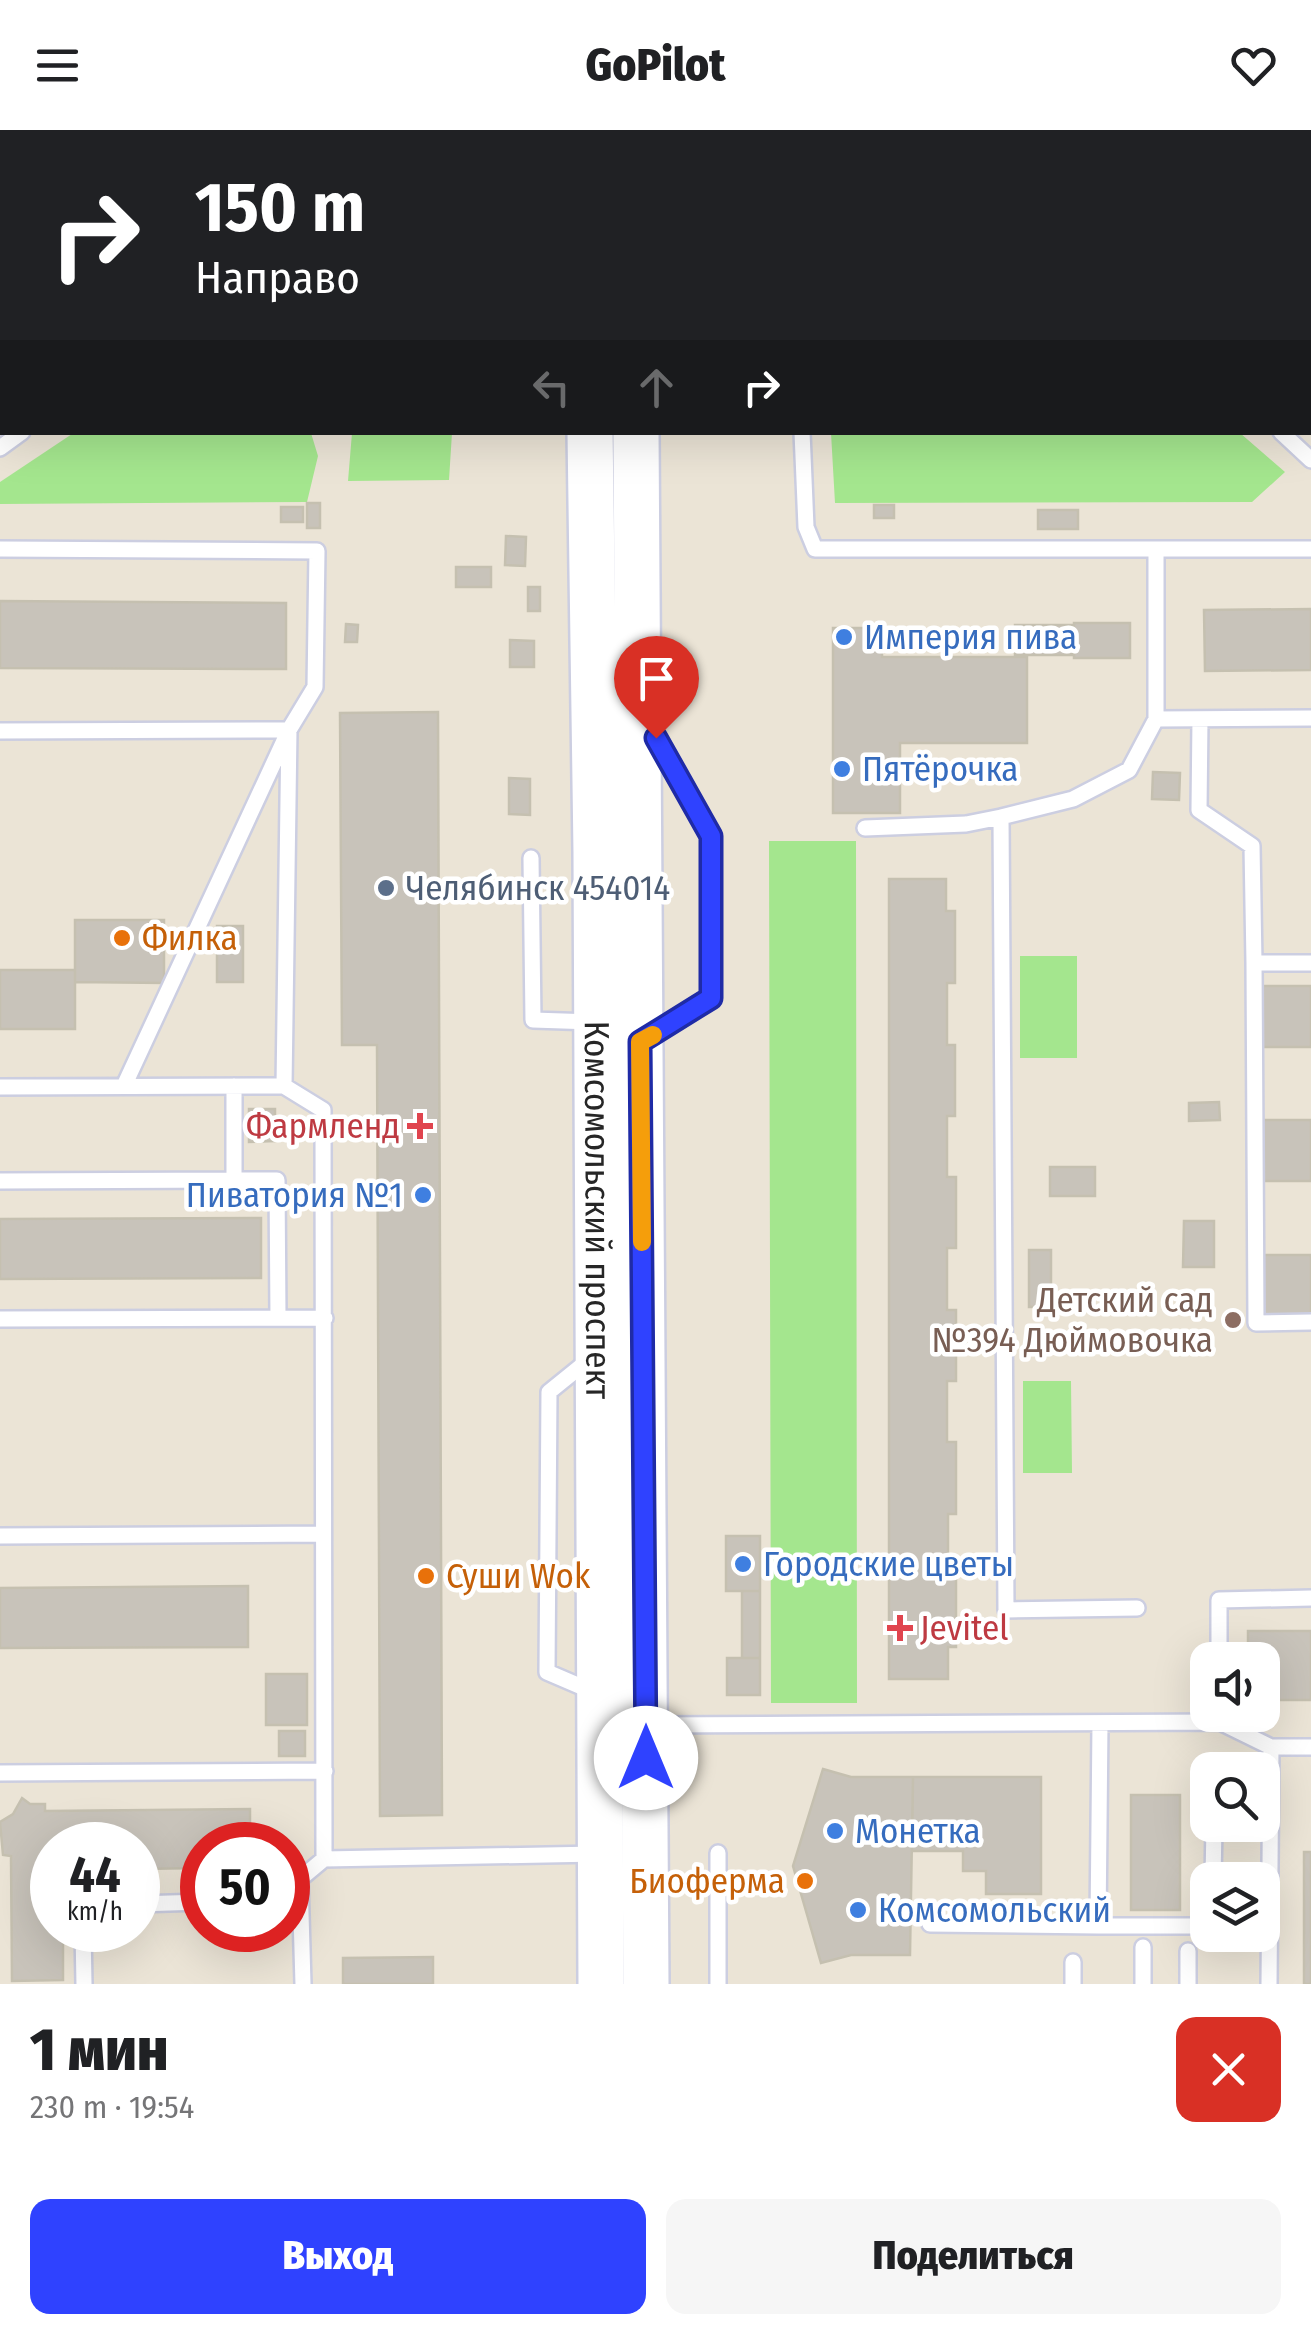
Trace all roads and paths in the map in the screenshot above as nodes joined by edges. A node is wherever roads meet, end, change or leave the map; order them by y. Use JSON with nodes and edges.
{"nodes":[{"id":1,"x":590,"y":435,"type":"edge"},
{"id":2,"x":636,"y":435,"type":"edge"},
{"id":3,"x":802,"y":435,"type":"edge"},
{"id":4,"x":1284,"y":435,"type":"edge"},
{"id":5,"x":1311,"y":460,"type":"edge"},
{"id":6,"x":0,"y":549,"type":"edge"},
{"id":7,"x":1311,"y":549,"type":"edge"},
{"id":8,"x":1156,"y":550,"type":"junction"},
{"id":9,"x":638,"y":706,"type":"junction"},
{"id":10,"x":1311,"y":718,"type":"edge"},
{"id":11,"x":1156,"y":719,"type":"junction"},
{"id":12,"x":1200,"y":719,"type":"junction"},
{"id":13,"x":289,"y":730,"type":"junction"},
{"id":14,"x":0,"y":731,"type":"edge"},
{"id":15,"x":1001,"y":817,"type":"junction"},
{"id":16,"x":866,"y":828,"type":"dead end"},
{"id":17,"x":596,"y":852,"type":"junction"},
{"id":18,"x":532,"y":858,"type":"dead end"},
{"id":19,"x":1254,"y":963,"type":"junction"},
{"id":20,"x":1311,"y":963,"type":"edge"},
{"id":21,"x":597,"y":1022,"type":"junction"},
{"id":22,"x":640,"y":1024,"type":"junction"},
{"id":23,"x":124,"y":1086,"type":"junction"},
{"id":24,"x":234,"y":1086,"type":"junction"},
{"id":25,"x":284,"y":1086,"type":"junction"},
{"id":26,"x":0,"y":1087,"type":"edge"},
{"id":27,"x":234,"y":1180,"type":"junction"},
{"id":28,"x":0,"y":1182,"type":"edge"},
{"id":29,"x":278,"y":1318,"type":"junction"},
{"id":30,"x":324,"y":1318,"type":"junction"},
{"id":31,"x":0,"y":1320,"type":"edge"},
{"id":32,"x":1311,"y":1322,"type":"edge"},
{"id":33,"x":598,"y":1352,"type":"junction"},
{"id":34,"x":323,"y":1534,"type":"junction"},
{"id":35,"x":0,"y":1536,"type":"edge"},
{"id":36,"x":599,"y":1589,"type":"junction"},
{"id":37,"x":1311,"y":1598,"type":"edge"},
{"id":38,"x":1138,"y":1608,"type":"dead end"},
{"id":39,"x":1219,"y":1642,"type":"edge"},
{"id":40,"x":600,"y":1694,"type":"junction"},
{"id":41,"x":1190,"y":1719,"type":"edge"},
{"id":42,"x":1100,"y":1723,"type":"junction"},
{"id":43,"x":645,"y":1725,"type":"junction"},
{"id":44,"x":1245,"y":1732,"type":"edge"},
{"id":45,"x":1271,"y":1747,"type":"junction"},
{"id":46,"x":1311,"y":1747,"type":"edge"},
{"id":47,"x":0,"y":1772,"type":"edge"},
{"id":48,"x":325,"y":1772,"type":"junction"},
{"id":49,"x":718,"y":1853,"type":"dead end"},
{"id":50,"x":601,"y":1854,"type":"junction"},
{"id":51,"x":324,"y":1859,"type":"junction"},
{"id":52,"x":310,"y":1871,"type":"edge"},
{"id":53,"x":930,"y":1924,"type":"dead end"},
{"id":54,"x":1098,"y":1926,"type":"junction"},
{"id":55,"x":1190,"y":1926,"type":"edge"},
{"id":56,"x":1143,"y":1947,"type":"dead end"},
{"id":57,"x":1188,"y":1951,"type":"dead end"},
{"id":58,"x":84,"y":1952,"type":"edge"},
{"id":59,"x":299,"y":1952,"type":"edge"},
{"id":60,"x":1073,"y":1962,"type":"dead end"},
{"id":61,"x":84,"y":1984,"type":"edge"},
{"id":62,"x":302,"y":1984,"type":"edge"},
{"id":63,"x":602,"y":1984,"type":"edge"},
{"id":64,"x":638,"y":1984,"type":"edge"},
{"id":65,"x":646,"y":1984,"type":"edge"},
{"id":66,"x":718,"y":1984,"type":"edge"},
{"id":67,"x":1073,"y":1984,"type":"edge"},
{"id":68,"x":1143,"y":1984,"type":"edge"},
{"id":69,"x":1188,"y":1984,"type":"edge"},
{"id":70,"x":1269,"y":1984,"type":"edge"}],
"edges":[{"from":1,"to":17,"type":"main road","name":"Комсомольский проспект"},
{"from":2,"to":9,"type":"main road","name":"Комсомольский проспект"},
{"from":3,"to":8,"type":"lane"},
{"from":4,"to":5,"type":"lane"},
{"from":6,"to":13,"type":"lane"},
{"from":7,"to":8,"type":"lane"},
{"from":8,"to":11,"type":"lane"},
{"from":9,"to":22,"type":"main road","name":"Комсомольский проспект"},
{"from":9,"to":22,"type":"lane"},
{"from":10,"to":12,"type":"lane"},
{"from":11,"to":12,"type":"lane"},
{"from":11,"to":15,"type":"lane"},
{"from":12,"to":19,"type":"lane"},
{"from":13,"to":14,"type":"lane"},
{"from":13,"to":23,"type":"lane"},
{"from":13,"to":25,"type":"lane"},
{"from":15,"to":16,"type":"lane"},
{"from":15,"to":38,"type":"lane"},
{"from":17,"to":21,"type":"main road","name":"Комсомольский проспект"},
{"from":17,"to":22,"type":"main road"},
{"from":18,"to":21,"type":"lane"},
{"from":19,"to":20,"type":"lane"},
{"from":19,"to":32,"type":"lane"},
{"from":21,"to":33,"type":"main road","name":"Комсомольский проспект"},
{"from":22,"to":43,"type":"main road","name":"Комсомольский проспект"},
{"from":23,"to":24,"type":"lane"},
{"from":23,"to":26,"type":"lane"},
{"from":24,"to":25,"type":"lane"},
{"from":24,"to":27,"type":"lane"},
{"from":25,"to":30,"type":"lane"},
{"from":27,"to":28,"type":"lane"},
{"from":27,"to":29,"type":"lane"},
{"from":29,"to":30,"type":"lane"},
{"from":29,"to":31,"type":"lane"},
{"from":30,"to":34,"type":"lane"},
{"from":33,"to":36,"type":"main road","name":"Комсомольский проспект"},
{"from":33,"to":40,"type":"lane"},
{"from":34,"to":35,"type":"lane"},
{"from":34,"to":48,"type":"lane"},
{"from":36,"to":40,"type":"main road","name":"Комсомольский проспект"},
{"from":36,"to":43,"type":"main road"},
{"from":37,"to":39,"type":"lane"},
{"from":40,"to":50,"type":"main road","name":"Комсомольский проспект"},
{"from":41,"to":42,"type":"lane"},
{"from":42,"to":43,"type":"lane"},
{"from":42,"to":54,"type":"lane"},
{"from":43,"to":65,"type":"main road","name":"Комсомольский проспект"},
{"from":44,"to":45,"type":"lane"},
{"from":45,"to":46,"type":"lane"},
{"from":45,"to":70,"type":"lane"},
{"from":47,"to":48,"type":"lane"},
{"from":48,"to":51,"type":"lane"},
{"from":49,"to":66,"type":"lane"},
{"from":50,"to":51,"type":"lane"},
{"from":50,"to":63,"type":"main road","name":"Комсомольский проспект"},
{"from":50,"to":64,"type":"main road"},
{"from":51,"to":52,"type":"lane"},
{"from":53,"to":54,"type":"lane"},
{"from":54,"to":55,"type":"lane"},
{"from":56,"to":68,"type":"lane"},
{"from":57,"to":69,"type":"lane"},
{"from":58,"to":61,"type":"lane"},
{"from":59,"to":62,"type":"lane"},
{"from":60,"to":67,"type":"lane"}]}
